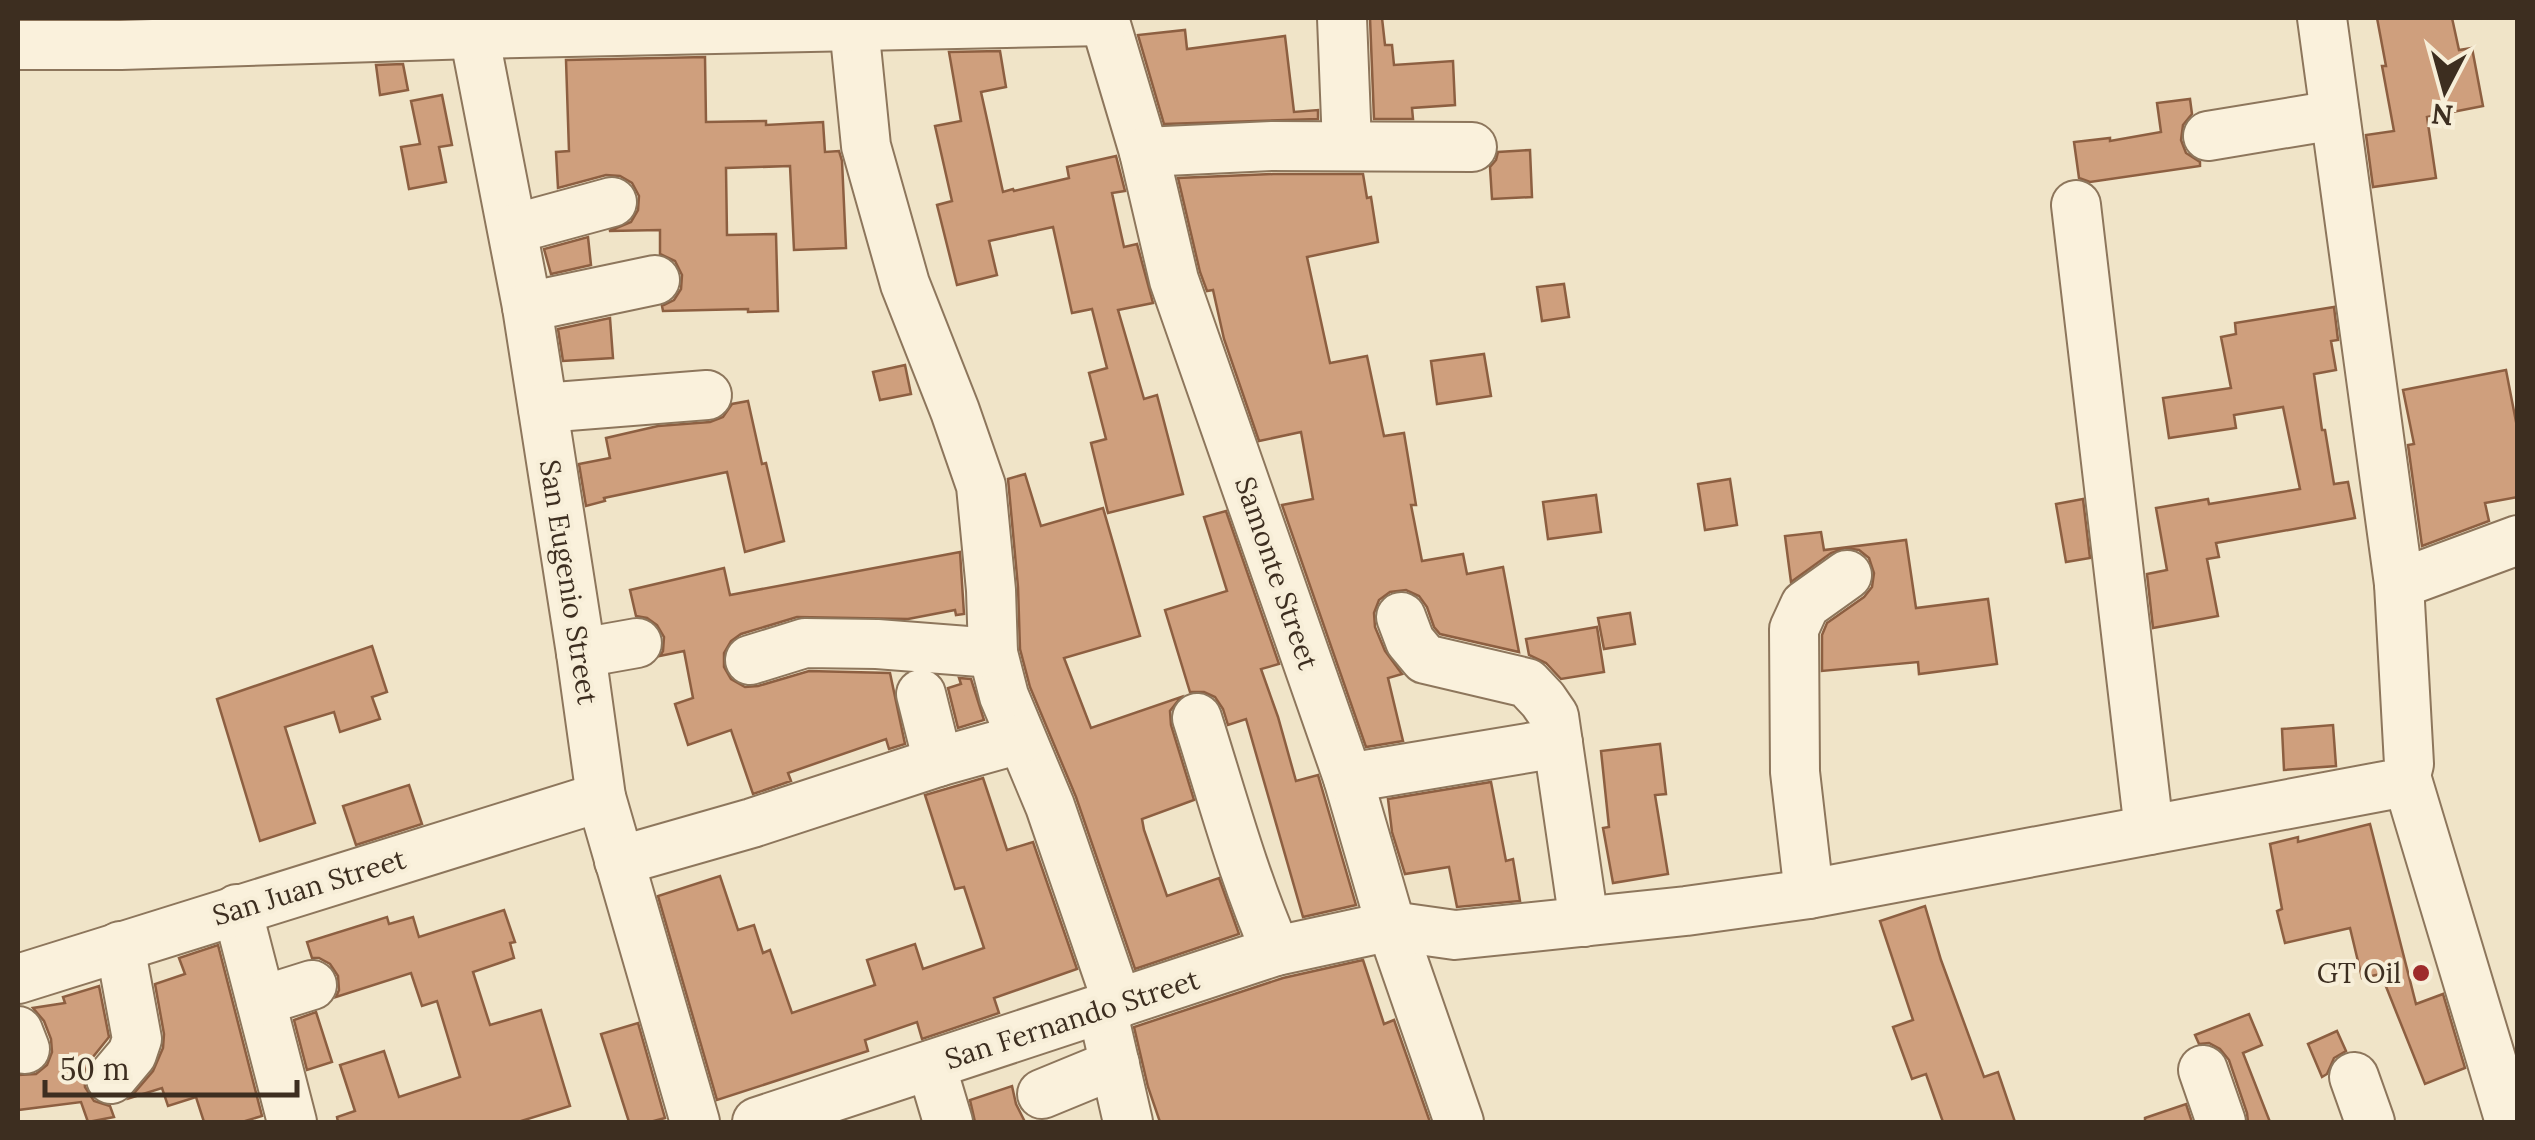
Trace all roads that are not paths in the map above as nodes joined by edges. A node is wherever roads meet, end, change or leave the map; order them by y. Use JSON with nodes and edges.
{"nodes":[{"id":1,"x":1342,"y":18,"type":"edge"},
{"id":2,"x":2322,"y":18,"type":"edge"},
{"id":3,"x":1098,"y":19,"type":"edge"},
{"id":4,"x":854,"y":26,"type":"junction"},
{"id":5,"x":474,"y":34,"type":"junction"},
{"id":6,"x":18,"y":45,"type":"edge"},
{"id":7,"x":2335,"y":115,"type":"junction"},
{"id":8,"x":2208,"y":136,"type":"dead end"},
{"id":9,"x":1347,"y":145,"type":"junction"},
{"id":10,"x":1472,"y":147,"type":"dead end"},
{"id":11,"x":1144,"y":152,"type":"junction"},
{"id":12,"x":612,"y":202,"type":"dead end"},
{"id":13,"x":2076,"y":205,"type":"dead end"},
{"id":14,"x":513,"y":229,"type":"junction"},
{"id":15,"x":656,"y":280,"type":"dead end"},
{"id":16,"x":528,"y":306,"type":"junction"},
{"id":17,"x":707,"y":395,"type":"dead end"},
{"id":18,"x":543,"y":408,"type":"junction"},
{"id":19,"x":2518,"y":540,"type":"edge"},
{"id":20,"x":1846,"y":575,"type":"dead end"},
{"id":21,"x":2399,"y":584,"type":"junction"},
{"id":22,"x":1401,"y":618,"type":"dead end"},
{"id":23,"x":638,"y":643,"type":"dead end"},
{"id":24,"x":993,"y":652,"type":"junction"},
{"id":25,"x":582,"y":653,"type":"junction"},
{"id":26,"x":750,"y":660,"type":"dead end"},
{"id":27,"x":921,"y":694,"type":"dead end"},
{"id":28,"x":1197,"y":718,"type":"dead end"},
{"id":29,"x":1020,"y":738,"type":"junction"},
{"id":30,"x":1558,"y":744,"type":"junction"},
{"id":31,"x":938,"y":762,"type":"junction"},
{"id":32,"x":2406,"y":776,"type":"junction"},
{"id":33,"x":1348,"y":778,"type":"junction"},
{"id":34,"x":600,"y":797,"type":"junction"},
{"id":35,"x":2148,"y":830,"type":"junction"},
{"id":36,"x":619,"y":861,"type":"junction"},
{"id":37,"x":1809,"y":894,"type":"junction"},
{"id":38,"x":236,"y":909,"type":"junction"},
{"id":39,"x":1584,"y":922,"type":"junction"},
{"id":40,"x":1391,"y":926,"type":"junction"},
{"id":41,"x":120,"y":946,"type":"junction"},
{"id":42,"x":1276,"y":951,"type":"junction"},
{"id":43,"x":18,"y":979,"type":"edge"},
{"id":44,"x":312,"y":985,"type":"dead end"},
{"id":45,"x":261,"y":1001,"type":"junction"},
{"id":46,"x":1110,"y":1007,"type":"junction"},
{"id":47,"x":1115,"y":1064,"type":"junction"},
{"id":48,"x":931,"y":1065,"type":"junction"},
{"id":49,"x":2203,"y":1070,"type":"dead end"},
{"id":50,"x":2354,"y":1077,"type":"dead end"},
{"id":51,"x":111,"y":1080,"type":"dead end"},
{"id":52,"x":1042,"y":1094,"type":"dead end"},
{"id":53,"x":292,"y":1122,"type":"edge"},
{"id":54,"x":694,"y":1122,"type":"edge"},
{"id":55,"x":757,"y":1122,"type":"edge"},
{"id":56,"x":948,"y":1122,"type":"edge"},
{"id":57,"x":1128,"y":1122,"type":"edge"},
{"id":58,"x":1459,"y":1122,"type":"edge"},
{"id":59,"x":2221,"y":1122,"type":"edge"},
{"id":60,"x":2370,"y":1122,"type":"edge"},
{"id":61,"x":2510,"y":1122,"type":"edge"}],
"edges":[{"from":1,"to":9,"type":"street"},
{"from":2,"to":7,"type":"street"},
{"from":3,"to":4,"type":"street"},
{"from":3,"to":11,"type":"street","name":"Samonte Street"},
{"from":4,"to":5,"type":"street"},
{"from":4,"to":24,"type":"street"},
{"from":5,"to":6,"type":"street"},
{"from":5,"to":14,"type":"street","name":"San Eugenio Street"},
{"from":7,"to":8,"type":"street"},
{"from":7,"to":21,"type":"street"},
{"from":9,"to":10,"type":"street"},
{"from":9,"to":11,"type":"street"},
{"from":11,"to":33,"type":"street","name":"Samonte Street"},
{"from":12,"to":14,"type":"street"},
{"from":13,"to":35,"type":"street"},
{"from":14,"to":16,"type":"street","name":"San Eugenio Street"},
{"from":15,"to":16,"type":"street"},
{"from":16,"to":18,"type":"street","name":"San Eugenio Street"},
{"from":17,"to":18,"type":"street"},
{"from":18,"to":25,"type":"street","name":"San Eugenio Street"},
{"from":19,"to":21,"type":"street"},
{"from":20,"to":37,"type":"street"},
{"from":21,"to":32,"type":"street"},
{"from":22,"to":30,"type":"street"},
{"from":23,"to":25,"type":"street"},
{"from":24,"to":26,"type":"street"},
{"from":24,"to":29,"type":"street"},
{"from":25,"to":34,"type":"street","name":"San Eugenio Street"},
{"from":27,"to":31,"type":"street"},
{"from":28,"to":42,"type":"street"},
{"from":29,"to":31,"type":"street"},
{"from":29,"to":46,"type":"street"},
{"from":30,"to":33,"type":"street"},
{"from":30,"to":39,"type":"street"},
{"from":31,"to":36,"type":"street"},
{"from":32,"to":35,"type":"street"},
{"from":32,"to":61,"type":"street"},
{"from":33,"to":40,"type":"street","name":"Samonte Street"},
{"from":34,"to":36,"type":"street","name":"San Eugenio Street"},
{"from":34,"to":38,"type":"street","name":"San Juan Street"},
{"from":35,"to":37,"type":"street"},
{"from":36,"to":54,"type":"street","name":"San Eugenio Street"},
{"from":37,"to":39,"type":"street"},
{"from":38,"to":41,"type":"street","name":"San Juan Street"},
{"from":38,"to":45,"type":"street"},
{"from":39,"to":40,"type":"street"},
{"from":40,"to":42,"type":"street","name":"San Fernando Street"},
{"from":40,"to":58,"type":"street","name":"Samonte Street"},
{"from":41,"to":43,"type":"street","name":"San Juan Street"},
{"from":41,"to":51,"type":"street"},
{"from":42,"to":46,"type":"street","name":"San Fernando Street"},
{"from":44,"to":45,"type":"street"},
{"from":45,"to":53,"type":"street"},
{"from":46,"to":47,"type":"street"},
{"from":46,"to":48,"type":"street","name":"San Fernando Street"},
{"from":47,"to":52,"type":"street"},
{"from":47,"to":57,"type":"street"},
{"from":48,"to":55,"type":"street","name":"San Fernando Street"},
{"from":48,"to":56,"type":"street"},
{"from":49,"to":59,"type":"street"},
{"from":50,"to":60,"type":"street"}]}
